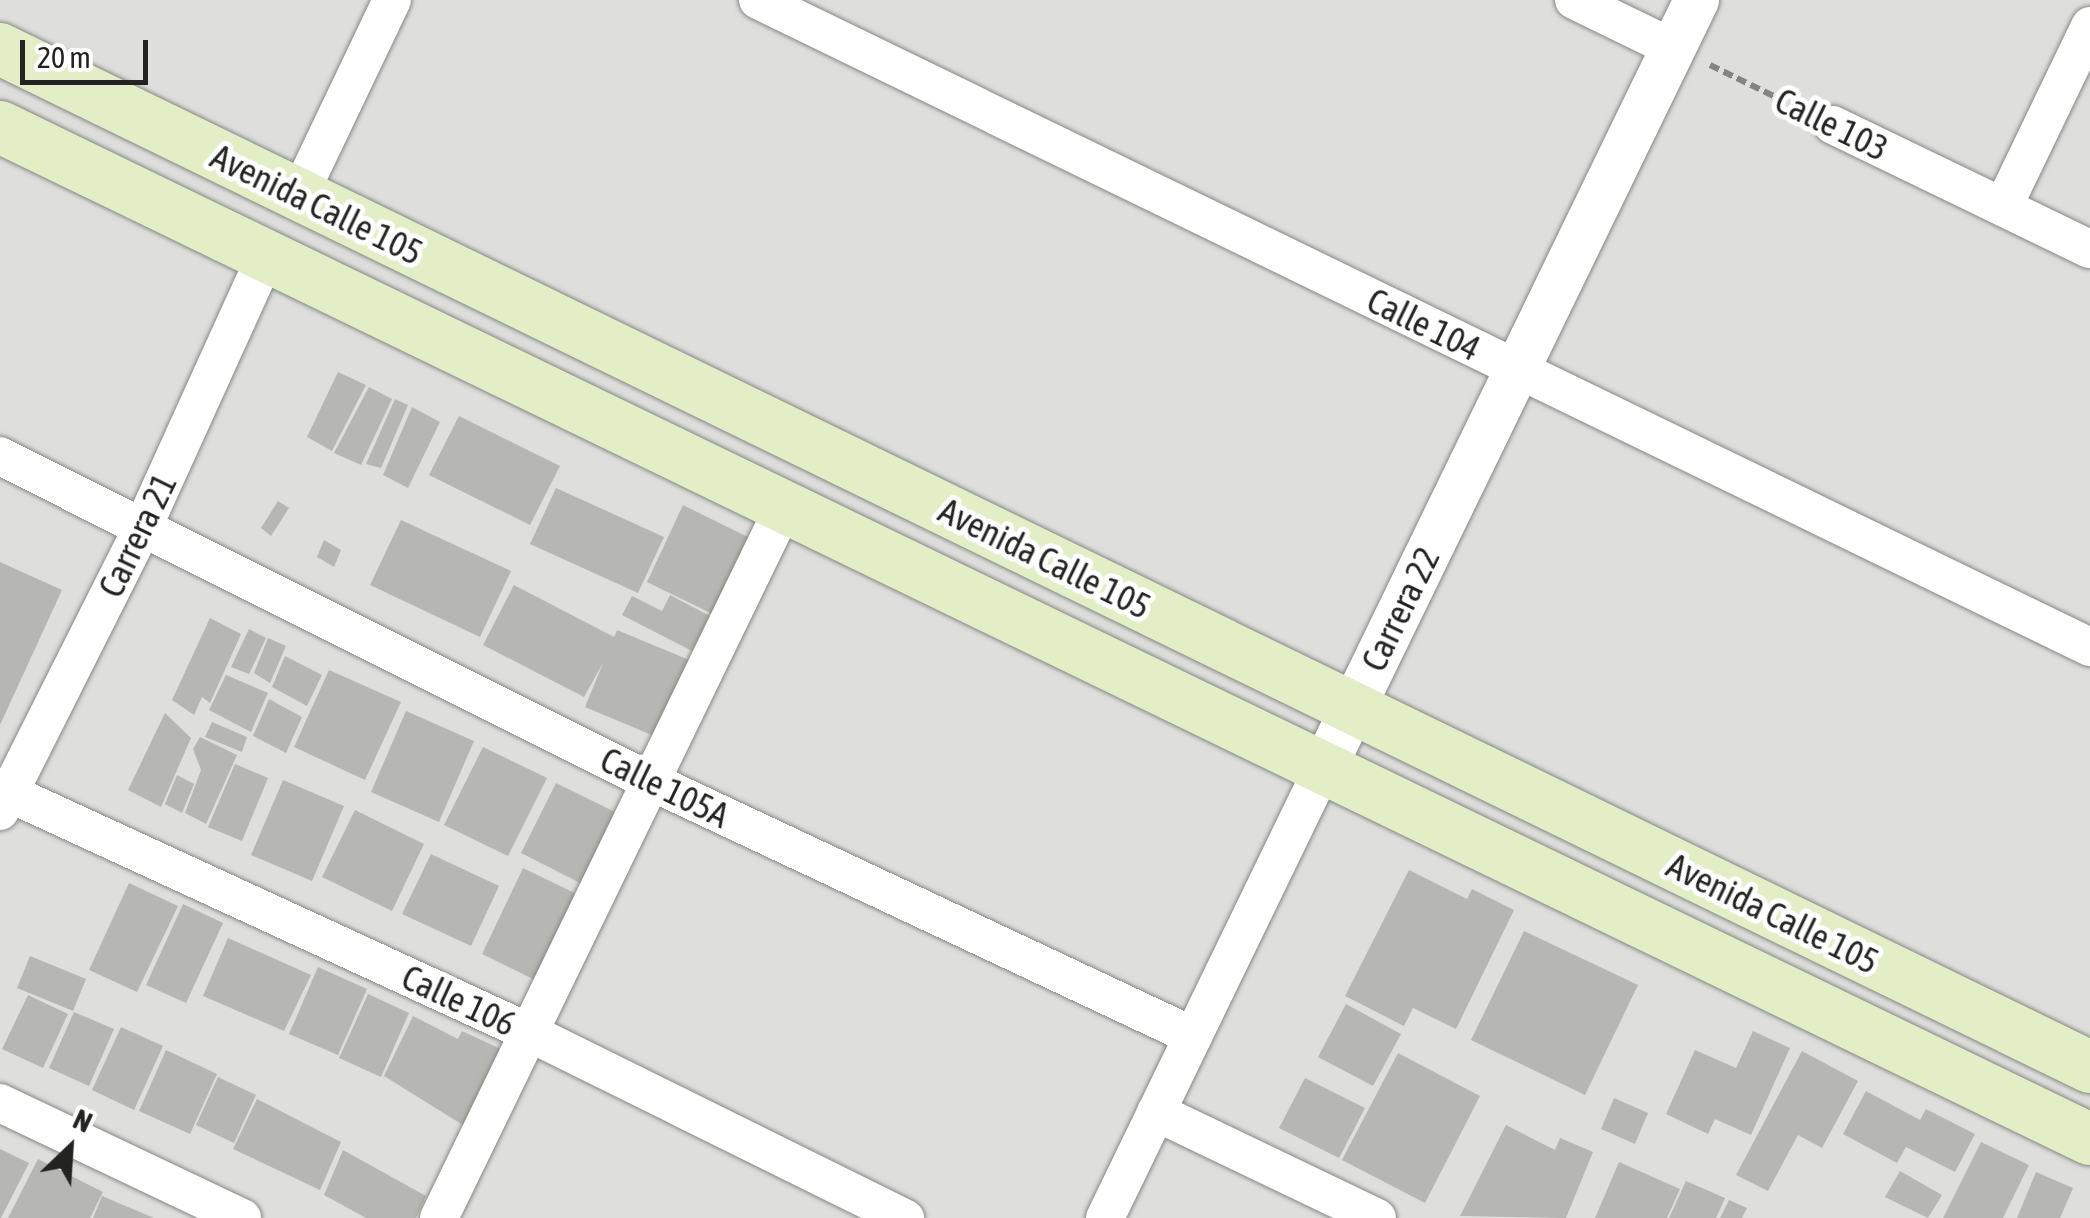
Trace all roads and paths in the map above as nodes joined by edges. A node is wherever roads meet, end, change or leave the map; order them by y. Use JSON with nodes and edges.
{"nodes":[{"id":1,"x":392,"y":0,"type":"edge"},
{"id":2,"x":758,"y":0,"type":"edge"},
{"id":3,"x":1574,"y":0,"type":"edge"},
{"id":4,"x":1696,"y":0,"type":"edge"},
{"id":5,"x":2090,"y":26,"type":"edge"},
{"id":6,"x":1673,"y":48,"type":"junction"},
{"id":7,"x":0,"y":49,"type":"edge"},
{"id":8,"x":1833,"y":125,"type":"joint"},
{"id":9,"x":0,"y":126,"type":"edge"},
{"id":10,"x":298,"y":195,"type":"junction"},
{"id":11,"x":2003,"y":207,"type":"junction"},
{"id":12,"x":2090,"y":249,"type":"edge"},
{"id":13,"x":266,"y":256,"type":"junction"},
{"id":14,"x":1517,"y":369,"type":"junction"},
{"id":15,"x":0,"y":456,"type":"edge"},
{"id":16,"x":784,"y":506,"type":"junction"},
{"id":17,"x":142,"y":529,"type":"junction"},
{"id":18,"x":2090,"y":647,"type":"edge"},
{"id":19,"x":1352,"y":708,"type":"junction"},
{"id":20,"x":1323,"y":768,"type":"junction"},
{"id":21,"x":650,"y":781,"type":"junction"},
{"id":22,"x":4,"y":802,"type":"edge"},
{"id":23,"x":526,"y":1031,"type":"junction"},
{"id":24,"x":1193,"y":1036,"type":"junction"},
{"id":25,"x":2090,"y":1067,"type":"edge"},
{"id":26,"x":0,"y":1102,"type":"edge"},
{"id":27,"x":1156,"y":1112,"type":"junction"},
{"id":28,"x":2090,"y":1139,"type":"edge"},
{"id":29,"x":242,"y":1218,"type":"edge"},
{"id":30,"x":439,"y":1218,"type":"edge"},
{"id":31,"x":905,"y":1218,"type":"edge"},
{"id":32,"x":1105,"y":1218,"type":"edge"},
{"id":33,"x":1377,"y":1218,"type":"edge"}],
"edges":[{"from":1,"to":10,"type":"street"},
{"from":2,"to":14,"type":"street","name":"Calle 104"},
{"from":3,"to":6,"type":"street"},
{"from":4,"to":6,"type":"street","name":"Carrera 22"},
{"from":5,"to":11,"type":"street"},
{"from":6,"to":8,"type":"path","name":"Calle 103"},
{"from":6,"to":14,"type":"street","name":"Carrera 22"},
{"from":7,"to":10,"type":"main road","name":"Avenida Calle 105"},
{"from":8,"to":11,"type":"street","name":"Calle 103"},
{"from":9,"to":13,"type":"main road","name":"Avenida Calle 105"},
{"from":10,"to":19,"type":"main road","name":"Avenida Calle 105"},
{"from":11,"to":12,"type":"street","name":"Calle 103"},
{"from":13,"to":16,"type":"main road","name":"Avenida Calle 105"},
{"from":13,"to":17,"type":"street","name":"Carrera 21"},
{"from":14,"to":18,"type":"street","name":"Calle 104"},
{"from":14,"to":19,"type":"street","name":"Carrera 22"},
{"from":15,"to":17,"type":"street","name":"Calle 105A"},
{"from":16,"to":20,"type":"main road","name":"Avenida Calle 105"},
{"from":16,"to":21,"type":"street"},
{"from":17,"to":21,"type":"street","name":"Calle 105A"},
{"from":17,"to":22,"type":"street","name":"Carrera 21"},
{"from":19,"to":20,"type":"street","name":"Carrera 22"},
{"from":19,"to":25,"type":"main road","name":"Avenida Calle 105"},
{"from":20,"to":24,"type":"street","name":"Carrera 22"},
{"from":20,"to":28,"type":"main road","name":"Avenida Calle 105"},
{"from":21,"to":23,"type":"street"},
{"from":21,"to":24,"type":"street","name":"Calle 105A"},
{"from":22,"to":23,"type":"street","name":"Calle 106"},
{"from":23,"to":30,"type":"street"},
{"from":23,"to":31,"type":"street","name":"Calle 106"},
{"from":24,"to":27,"type":"street","name":"Carrera 22"},
{"from":26,"to":29,"type":"street"},
{"from":27,"to":32,"type":"street","name":"Carrera 22"},
{"from":27,"to":33,"type":"street"}]}
